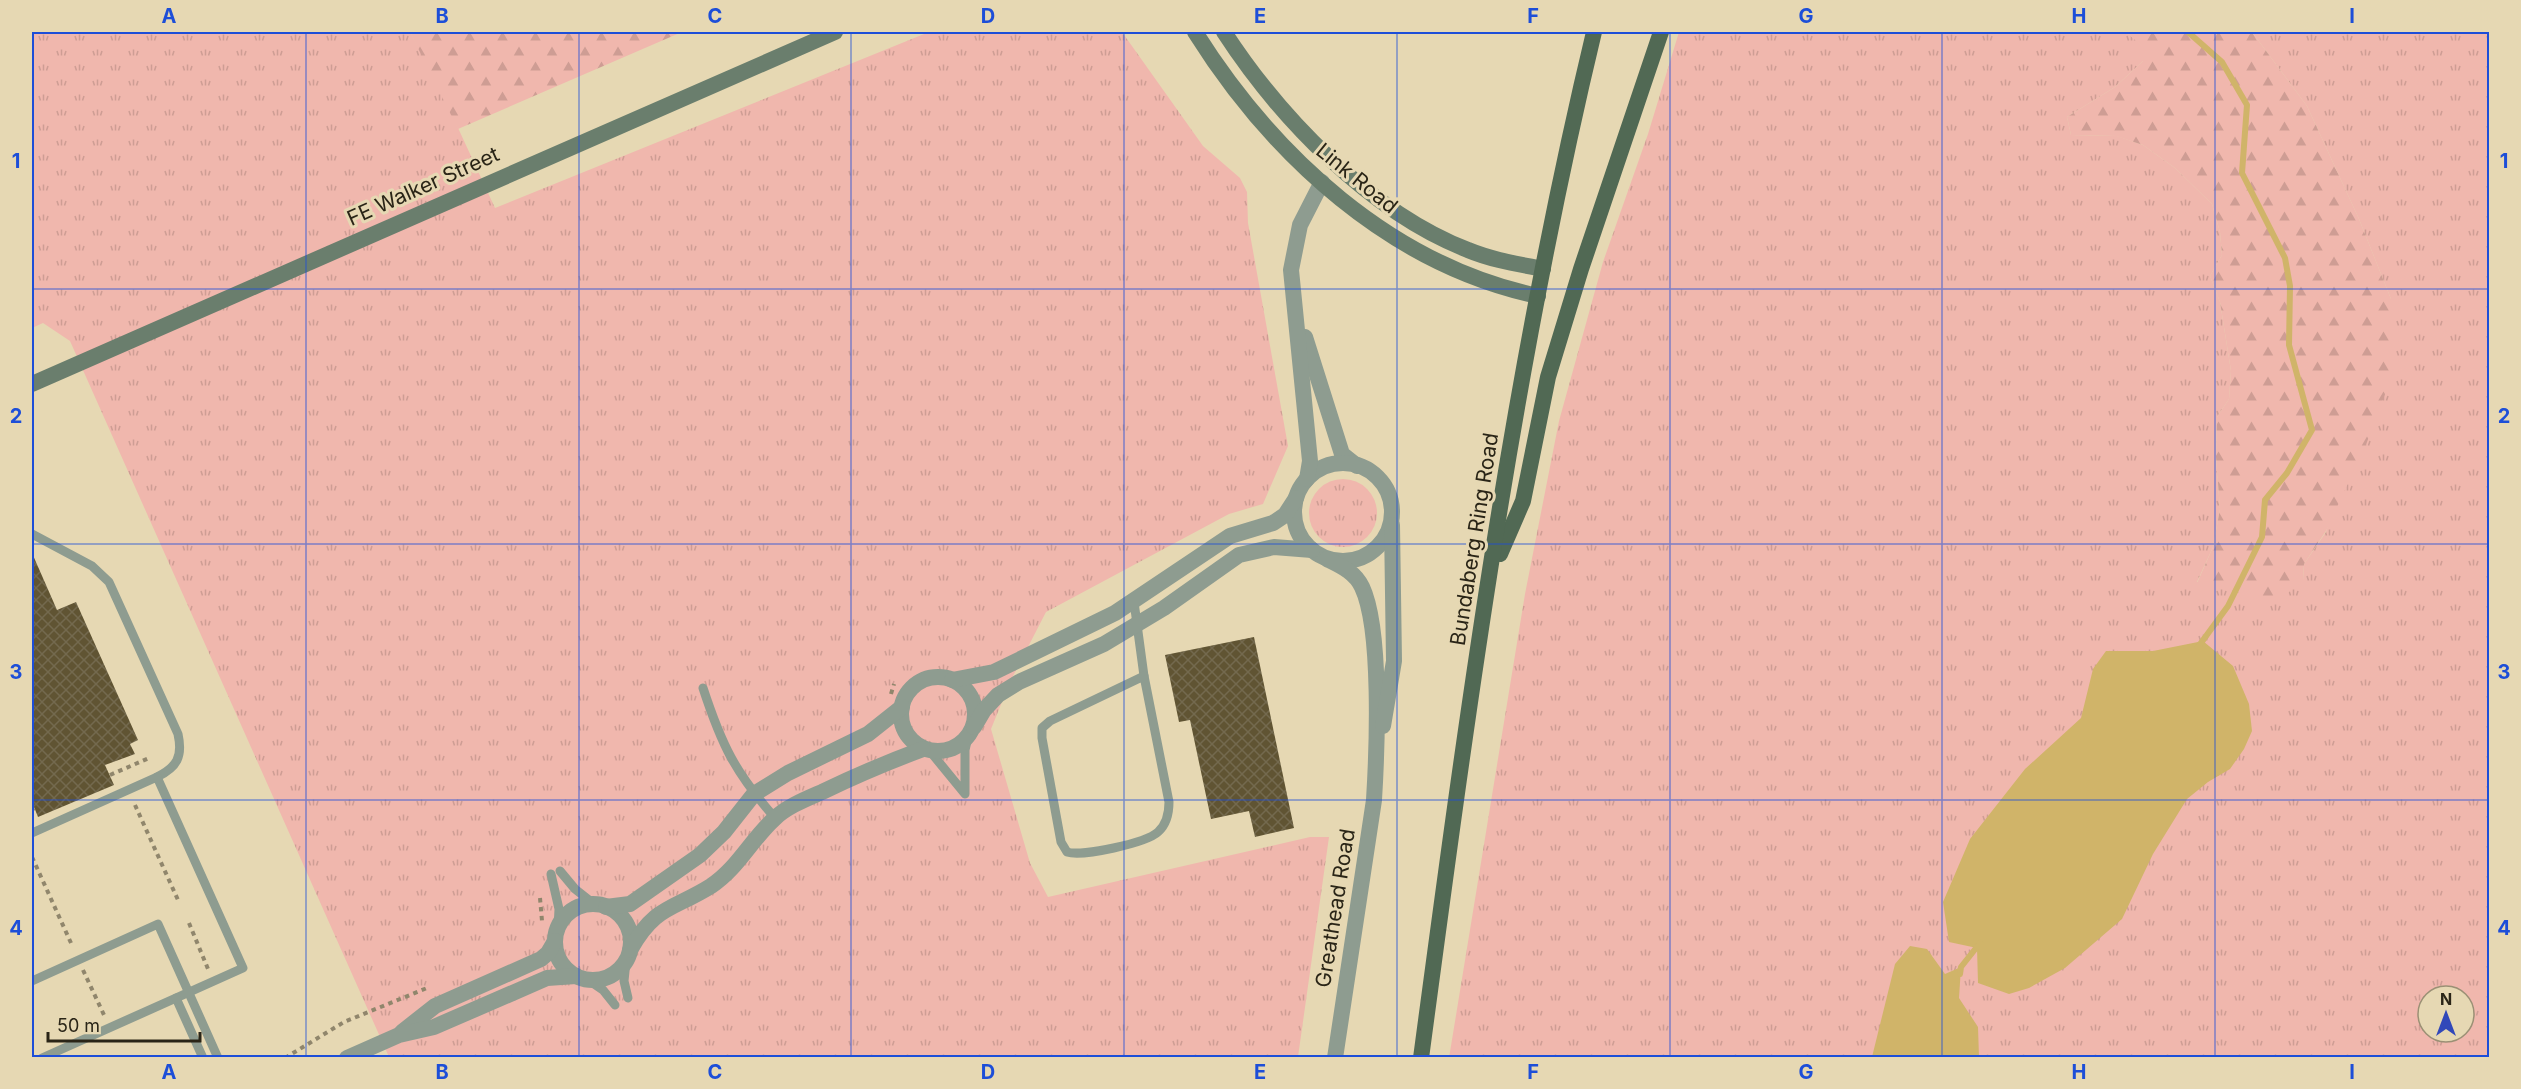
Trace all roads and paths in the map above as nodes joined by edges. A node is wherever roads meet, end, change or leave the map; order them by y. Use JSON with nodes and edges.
{"nodes":[{"id":1,"x":835,"y":32,"type":"edge"},
{"id":2,"x":1183,"y":32,"type":"edge"},
{"id":3,"x":1195,"y":32,"type":"edge"},
{"id":4,"x":1224,"y":32,"type":"edge"},
{"id":5,"x":1594,"y":32,"type":"edge"},
{"id":6,"x":1661,"y":32,"type":"edge"},
{"id":7,"x":1230,"y":86,"type":"junction"},
{"id":8,"x":1337,"y":165,"type":"junction"},
{"id":9,"x":1322,"y":182,"type":"junction"},
{"id":10,"x":1543,"y":269,"type":"junction"},
{"id":11,"x":1538,"y":296,"type":"junction"},
{"id":12,"x":1294,"y":302,"type":"junction"},
{"id":13,"x":32,"y":384,"type":"edge"},
{"id":14,"x":1357,"y":466,"type":"junction"},
{"id":15,"x":1307,"y":479,"type":"junction"},
{"id":16,"x":1296,"y":498,"type":"junction"},
{"id":17,"x":1391,"y":503,"type":"junction"},
{"id":18,"x":32,"y":534,"type":"edge"},
{"id":19,"x":1312,"y":550,"type":"junction"},
{"id":20,"x":1327,"y":559,"type":"junction"},
{"id":21,"x":1489,"y":581,"type":"junction"},
{"id":22,"x":1134,"y":602,"type":"junction"},
{"id":23,"x":1137,"y":625,"type":"junction"},
{"id":24,"x":1144,"y":676,"type":"junction"},
{"id":25,"x":952,"y":680,"type":"junction"},
{"id":26,"x":704,"y":688,"type":"dead end"},
{"id":27,"x":902,"y":707,"type":"junction"},
{"id":28,"x":971,"y":732,"type":"junction"},
{"id":29,"x":926,"y":750,"type":"junction"},
{"id":30,"x":149,"y":758,"type":"dead end"},
{"id":31,"x":1377,"y":764,"type":"junction"},
{"id":32,"x":110,"y":775,"type":"dead end"},
{"id":33,"x":157,"y":777,"type":"junction"},
{"id":34,"x":754,"y":794,"type":"junction"},
{"id":35,"x":135,"y":805,"type":"dead end"},
{"id":36,"x":775,"y":818,"type":"junction"},
{"id":37,"x":32,"y":833,"type":"edge"},
{"id":38,"x":32,"y":857,"type":"edge"},
{"id":39,"x":547,"y":892,"type":"dead end"},
{"id":40,"x":178,"y":900,"type":"dead end"},
{"id":41,"x":600,"y":906,"type":"junction"},
{"id":42,"x":189,"y":923,"type":"dead end"},
{"id":43,"x":552,"y":931,"type":"junction"},
{"id":44,"x":71,"y":943,"type":"dead end"},
{"id":45,"x":628,"y":956,"type":"junction"},
{"id":46,"x":83,"y":970,"type":"dead end"},
{"id":47,"x":210,"y":972,"type":"dead end"},
{"id":48,"x":582,"y":978,"type":"junction"},
{"id":49,"x":32,"y":981,"type":"edge"},
{"id":50,"x":433,"y":985,"type":"dead end"},
{"id":51,"x":189,"y":992,"type":"junction"},
{"id":52,"x":176,"y":998,"type":"junction"},
{"id":53,"x":628,"y":998,"type":"dead end"},
{"id":54,"x":615,"y":1005,"type":"dead end"},
{"id":55,"x":104,"y":1017,"type":"dead end"},
{"id":56,"x":399,"y":1035,"type":"junction"},
{"id":57,"x":42,"y":1058,"type":"edge"},
{"id":58,"x":203,"y":1058,"type":"edge"},
{"id":59,"x":218,"y":1058,"type":"edge"},
{"id":60,"x":285,"y":1058,"type":"edge"},
{"id":61,"x":347,"y":1058,"type":"edge"},
{"id":62,"x":1335,"y":1058,"type":"edge"},
{"id":63,"x":1421,"y":1058,"type":"edge"}],
"edges":[{"from":1,"to":13,"type":"main road","name":"FE Walker Street"},
{"from":2,"to":7,"type":"main road"},
{"from":3,"to":7,"type":"main road","name":"Link Road"},
{"from":4,"to":8,"type":"main road","name":"Link Road"},
{"from":5,"to":10,"type":"main road","name":"Bundaberg Ring Road"},
{"from":6,"to":21,"type":"main road"},
{"from":7,"to":9,"type":"main road","name":"Link Road"},
{"from":8,"to":9,"type":"main road"},
{"from":8,"to":10,"type":"main road","name":"Link Road"},
{"from":9,"to":11,"type":"main road","name":"Link Road"},
{"from":9,"to":12,"type":"street"},
{"from":10,"to":11,"type":"main road","name":"Bundaberg Ring Road"},
{"from":11,"to":21,"type":"main road","name":"Bundaberg Ring Road"},
{"from":12,"to":14,"type":"street"},
{"from":12,"to":15,"type":"street"},
{"from":14,"to":15,"type":"street"},
{"from":14,"to":17,"type":"street"},
{"from":15,"to":16,"type":"street"},
{"from":16,"to":19,"type":"street","name":"Greathead Road"},
{"from":16,"to":22,"type":"street"},
{"from":17,"to":20,"type":"street"},
{"from":17,"to":31,"type":"street","name":"Greathead Road"},
{"from":18,"to":33,"type":"lane"},
{"from":19,"to":20,"type":"street","name":"Greathead Road"},
{"from":19,"to":23,"type":"street"},
{"from":20,"to":31,"type":"street","name":"Greathead Road"},
{"from":21,"to":63,"type":"main road","name":"Bundaberg Ring Road"},
{"from":22,"to":23,"type":"lane"},
{"from":22,"to":25,"type":"street"},
{"from":23,"to":24,"type":"lane"},
{"from":23,"to":28,"type":"street"},
{"from":24,"to":24,"type":"lane"},
{"from":25,"to":27,"type":"street"},
{"from":25,"to":28,"type":"street"},
{"from":26,"to":34,"type":"lane"},
{"from":27,"to":29,"type":"street"},
{"from":27,"to":34,"type":"street"},
{"from":28,"to":29,"type":"street"},
{"from":28,"to":29,"type":"lane"},
{"from":29,"to":36,"type":"street"},
{"from":30,"to":32,"type":"path"},
{"from":31,"to":62,"type":"street","name":"Greathead Road"},
{"from":33,"to":37,"type":"lane"},
{"from":33,"to":51,"type":"lane"},
{"from":34,"to":36,"type":"lane"},
{"from":34,"to":41,"type":"street"},
{"from":35,"to":40,"type":"path"},
{"from":36,"to":45,"type":"street"},
{"from":38,"to":44,"type":"path"},
{"from":39,"to":43,"type":"path"},
{"from":41,"to":43,"type":"street"},
{"from":41,"to":43,"type":"lane"},
{"from":41,"to":45,"type":"street"},
{"from":42,"to":47,"type":"path"},
{"from":43,"to":48,"type":"street"},
{"from":43,"to":56,"type":"street"},
{"from":45,"to":48,"type":"street"},
{"from":45,"to":53,"type":"lane"},
{"from":46,"to":55,"type":"path"},
{"from":48,"to":54,"type":"lane"},
{"from":48,"to":56,"type":"street"},
{"from":49,"to":51,"type":"lane"},
{"from":50,"to":60,"type":"path"},
{"from":51,"to":52,"type":"lane"},
{"from":51,"to":59,"type":"lane"},
{"from":52,"to":57,"type":"lane"},
{"from":52,"to":58,"type":"lane"},
{"from":56,"to":61,"type":"street"}]}
